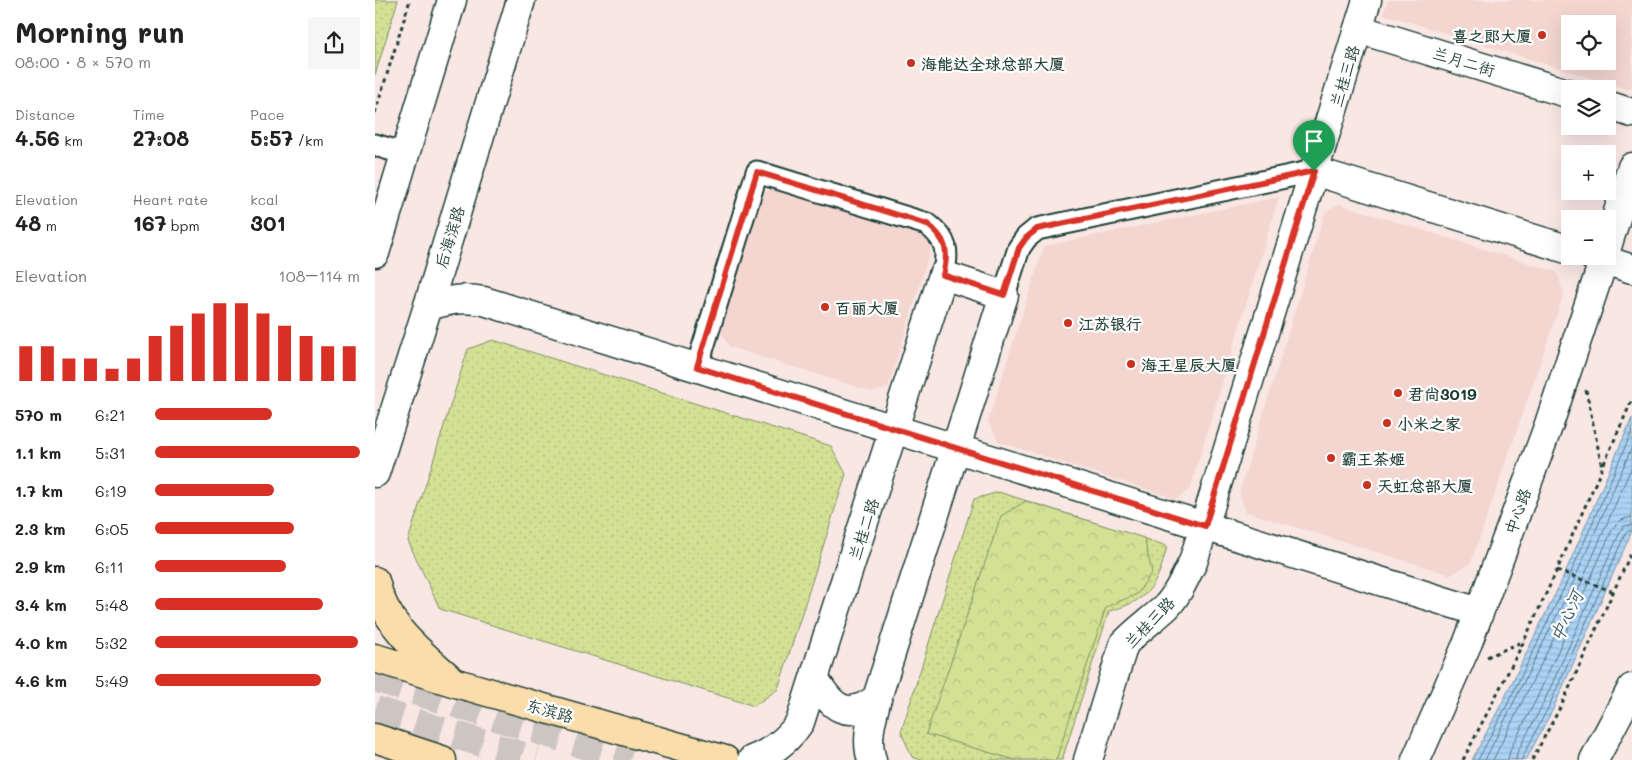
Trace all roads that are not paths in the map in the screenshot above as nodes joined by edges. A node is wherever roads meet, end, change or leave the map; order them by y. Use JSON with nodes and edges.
{"nodes":[{"id":1,"x":452,"y":0,"type":"edge"},
{"id":2,"x":521,"y":0,"type":"edge"},
{"id":3,"x":1367,"y":0,"type":"edge"},
{"id":4,"x":1358,"y":29,"type":"junction"},
{"id":5,"x":1561,"y":91,"type":"edge"},
{"id":6,"x":1616,"y":108,"type":"edge"},
{"id":7,"x":1632,"y":113,"type":"edge"},
{"id":8,"x":375,"y":145,"type":"edge"},
{"id":9,"x":405,"y":154,"type":"junction"},
{"id":10,"x":1632,"y":167,"type":"edge"},
{"id":11,"x":1314,"y":171,"type":"junction"},
{"id":12,"x":1616,"y":237,"type":"edge"},
{"id":13,"x":1561,"y":247,"type":"edge"},
{"id":14,"x":375,"y":253,"type":"edge"},
{"id":15,"x":1609,"y":265,"type":"edge"},
{"id":16,"x":943,"y":275,"type":"junction"},
{"id":17,"x":1004,"y":295,"type":"junction"},
{"id":18,"x":428,"y":306,"type":"junction"},
{"id":19,"x":697,"y":367,"type":"junction"},
{"id":20,"x":895,"y":429,"type":"junction"},
{"id":21,"x":956,"y":448,"type":"junction"},
{"id":22,"x":375,"y":473,"type":"edge"},
{"id":23,"x":1205,"y":526,"type":"junction"},
{"id":24,"x":375,"y":581,"type":"edge"},
{"id":25,"x":1479,"y":612,"type":"junction"},
{"id":26,"x":375,"y":658,"type":"edge"},
{"id":27,"x":815,"y":679,"type":"junction"},
{"id":28,"x":456,"y":683,"type":"junction"},
{"id":29,"x":1632,"y":688,"type":"edge"},
{"id":30,"x":877,"y":698,"type":"junction"},
{"id":31,"x":375,"y":738,"type":"edge"},
{"id":32,"x":435,"y":758,"type":"edge"},
{"id":33,"x":375,"y":759,"type":"edge"},
{"id":34,"x":725,"y":760,"type":"edge"},
{"id":35,"x":752,"y":760,"type":"edge"},
{"id":36,"x":872,"y":760,"type":"edge"},
{"id":37,"x":1088,"y":760,"type":"edge"},
{"id":38,"x":1416,"y":760,"type":"edge"},
{"id":39,"x":1594,"y":760,"type":"edge"}],
"edges":[{"from":1,"to":9,"type":"street"},
{"from":2,"to":18,"type":"street","name":"后海滨路"},
{"from":3,"to":4,"type":"street","name":"兰桂三路"},
{"from":4,"to":5,"type":"street","name":"兰月二街"},
{"from":4,"to":11,"type":"street","name":"兰桂三路"},
{"from":6,"to":7,"type":"street"},
{"from":8,"to":9,"type":"street"},
{"from":9,"to":14,"type":"street"},
{"from":10,"to":12,"type":"street","name":"中心路"},
{"from":11,"to":13,"type":"street"},
{"from":11,"to":17,"type":"street"},
{"from":11,"to":23,"type":"street","name":"兰桂三路"},
{"from":15,"to":25,"type":"street","name":"中心路"},
{"from":16,"to":17,"type":"street"},
{"from":16,"to":19,"type":"street"},
{"from":16,"to":20,"type":"street","name":"兰桂二路"},
{"from":17,"to":21,"type":"street"},
{"from":18,"to":19,"type":"street"},
{"from":18,"to":22,"type":"street","name":"后海滨路"},
{"from":19,"to":20,"type":"street"},
{"from":20,"to":21,"type":"street"},
{"from":20,"to":27,"type":"street","name":"兰桂二路"},
{"from":21,"to":23,"type":"street"},
{"from":21,"to":30,"type":"street"},
{"from":23,"to":25,"type":"street"},
{"from":23,"to":37,"type":"street","name":"兰桂三路"},
{"from":24,"to":28,"type":"main road"},
{"from":25,"to":38,"type":"street","name":"中心路"},
{"from":26,"to":28,"type":"main road","name":"东滨路"},
{"from":27,"to":30,"type":"street"},
{"from":27,"to":35,"type":"street","name":"兰桂二路"},
{"from":28,"to":34,"type":"main road","name":"东滨路"},
{"from":29,"to":39,"type":"street"},
{"from":30,"to":36,"type":"street"},
{"from":31,"to":32,"type":"main road"},
{"from":32,"to":33,"type":"main road"}]}
